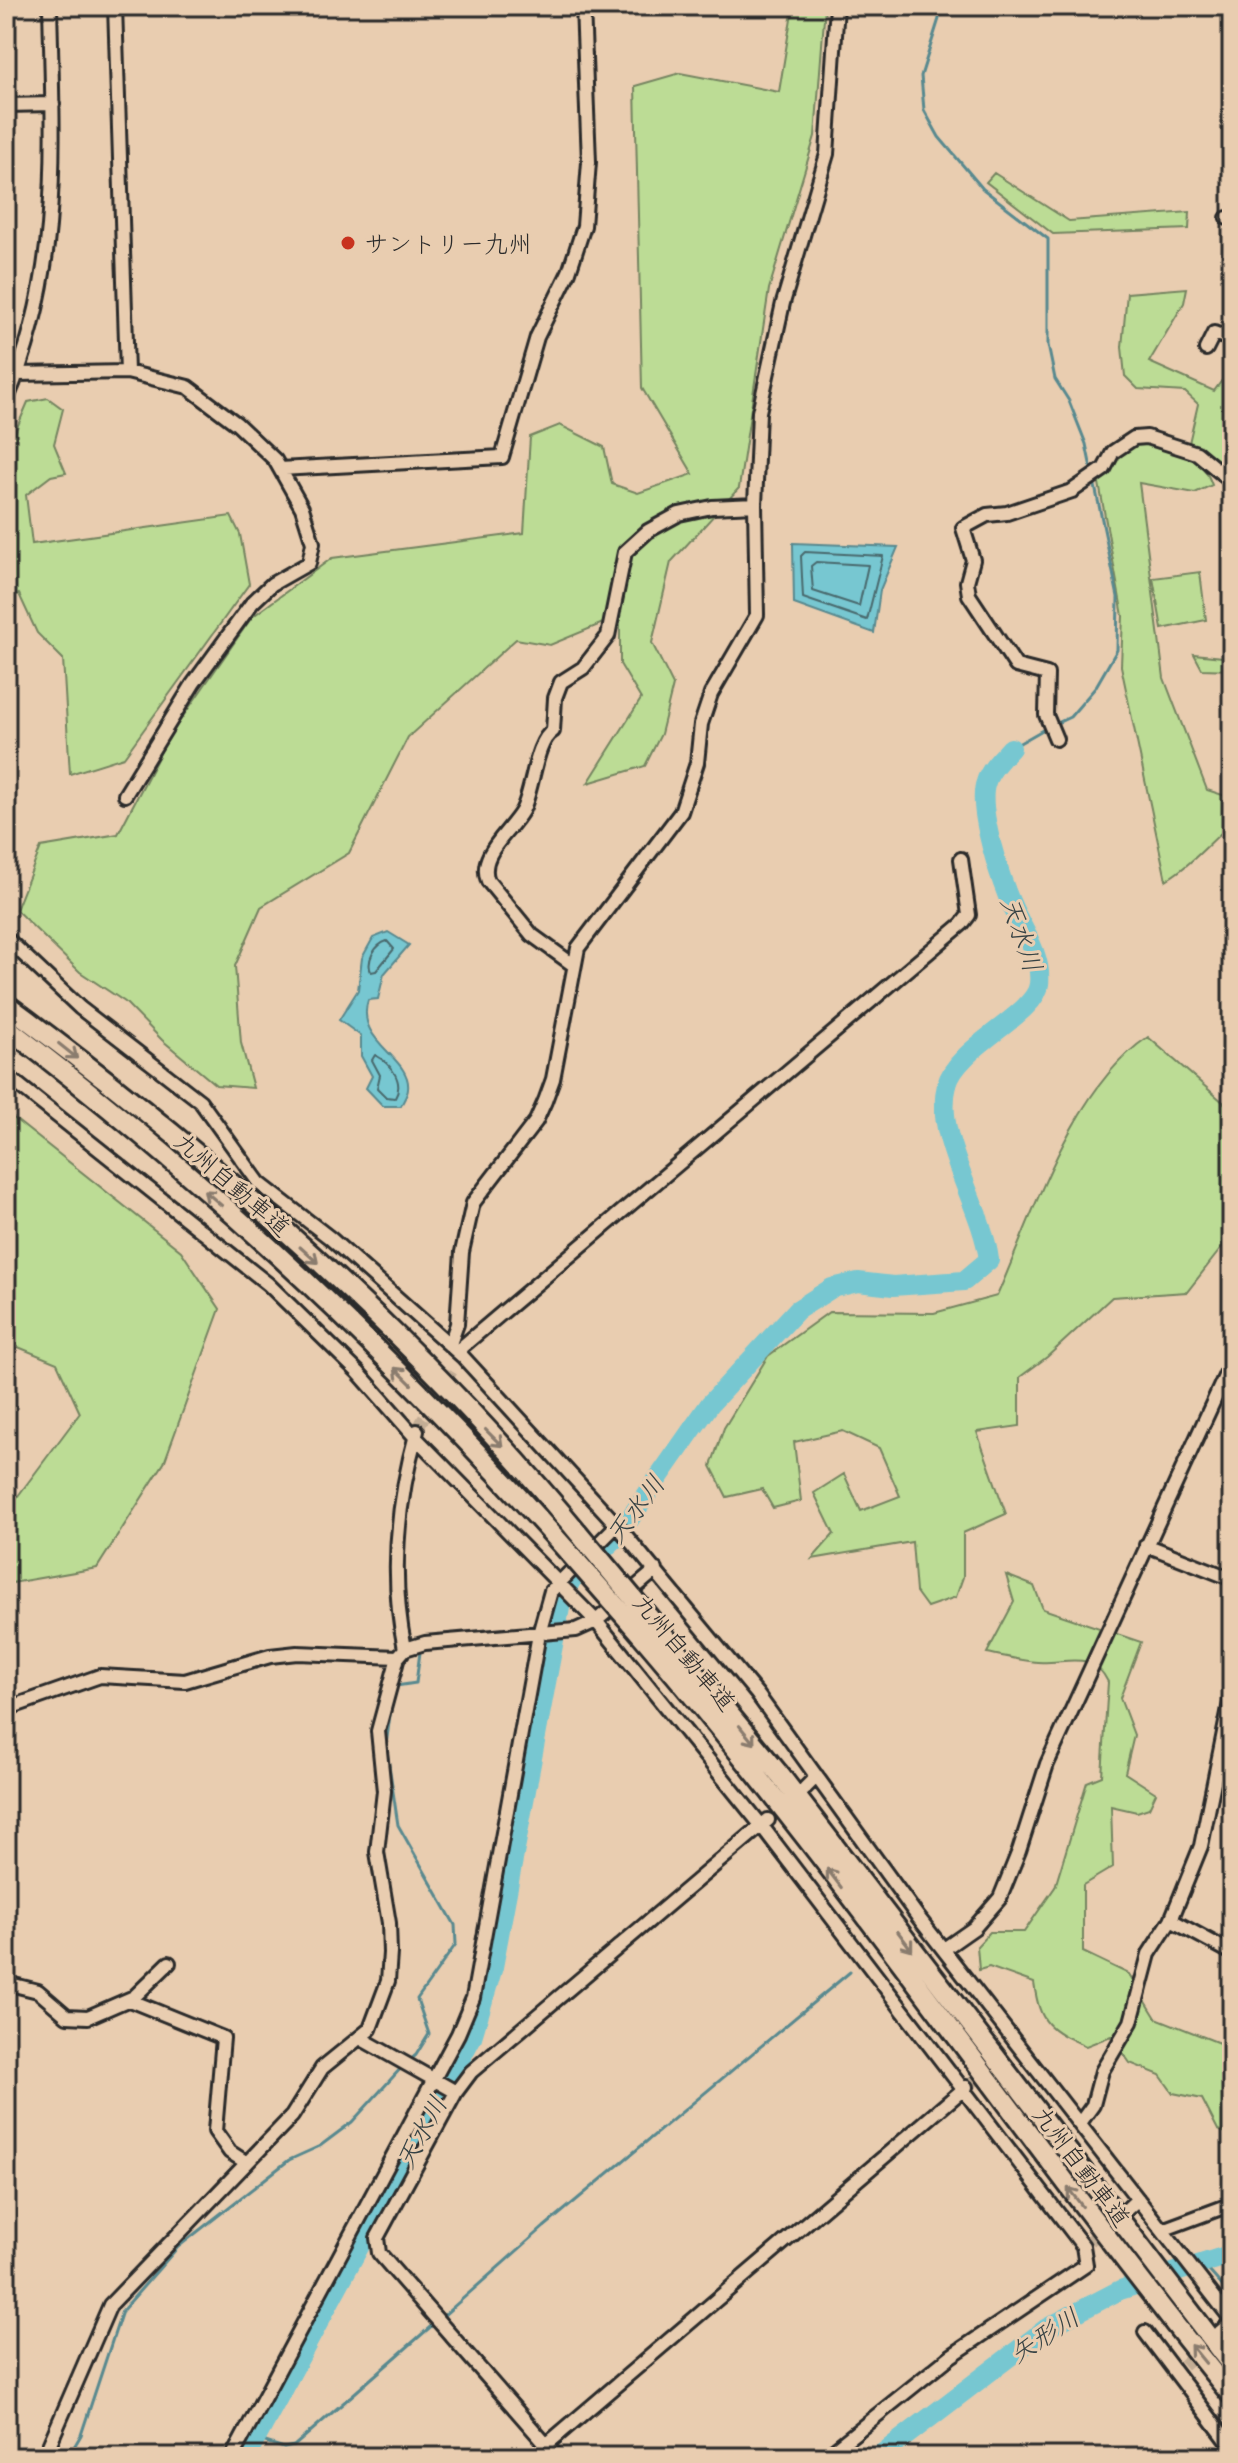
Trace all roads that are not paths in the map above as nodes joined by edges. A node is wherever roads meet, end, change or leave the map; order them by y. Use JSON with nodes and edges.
{"nodes":[{"id":1,"x":50,"y":6,"type":"edge"},
{"id":2,"x":115,"y":6,"type":"edge"},
{"id":3,"x":583,"y":6,"type":"edge"},
{"id":4,"x":837,"y":6,"type":"edge"},
{"id":5,"x":53,"y":104,"type":"junction"},
{"id":6,"x":6,"y":105,"type":"edge"},
{"id":7,"x":1232,"y":325,"type":"edge"},
{"id":8,"x":1229,"y":339,"type":"edge"},
{"id":9,"x":1206,"y":349,"type":"dead end"},
{"id":10,"x":127,"y":372,"type":"junction"},
{"id":11,"x":17,"y":374,"type":"junction"},
{"id":12,"x":6,"y":401,"type":"edge"},
{"id":13,"x":280,"y":469,"type":"junction"},
{"id":14,"x":1232,"y":482,"type":"edge"},
{"id":15,"x":755,"y":505,"type":"junction"},
{"id":16,"x":1056,"y":739,"type":"dead end"},
{"id":17,"x":125,"y":795,"type":"dead end"},
{"id":18,"x":961,"y":859,"type":"dead end"},
{"id":19,"x":6,"y":938,"type":"edge"},
{"id":20,"x":572,"y":964,"type":"junction"},
{"id":21,"x":6,"y":1004,"type":"edge"},
{"id":22,"x":6,"y":1027,"type":"edge"},
{"id":23,"x":6,"y":1075,"type":"edge"},
{"id":24,"x":456,"y":1350,"type":"junction"},
{"id":25,"x":1232,"y":1361,"type":"edge"},
{"id":26,"x":453,"y":1369,"type":"tunnel mouth"},
{"id":27,"x":417,"y":1433,"type":"junction"},
{"id":28,"x":617,"y":1525,"type":"junction"},
{"id":29,"x":1146,"y":1545,"type":"junction"},
{"id":30,"x":578,"y":1549,"type":"junction"},
{"id":31,"x":656,"y":1570,"type":"junction"},
{"id":32,"x":1232,"y":1579,"type":"edge"},
{"id":33,"x":560,"y":1582,"type":"junction"},
{"id":34,"x":637,"y":1616,"type":"junction"},
{"id":35,"x":596,"y":1621,"type":"junction"},
{"id":36,"x":539,"y":1634,"type":"junction"},
{"id":37,"x":402,"y":1653,"type":"junction"},
{"id":38,"x":1232,"y":1693,"type":"edge"},
{"id":39,"x":6,"y":1709,"type":"edge"},
{"id":40,"x":817,"y":1776,"type":"junction"},
{"id":41,"x":805,"y":1788,"type":"dead end"},
{"id":42,"x":764,"y":1823,"type":"junction"},
{"id":43,"x":1171,"y":1920,"type":"junction"},
{"id":44,"x":944,"y":1949,"type":"junction"},
{"id":45,"x":1232,"y":1953,"type":"edge"},
{"id":46,"x":169,"y":1963,"type":"dead end"},
{"id":47,"x":6,"y":1983,"type":"edge"},
{"id":48,"x":129,"y":2000,"type":"junction"},
{"id":49,"x":360,"y":2038,"type":"junction"},
{"id":50,"x":1020,"y":2047,"type":"junction"},
{"id":51,"x":1008,"y":2056,"type":"tunnel mouth"},
{"id":52,"x":433,"y":2081,"type":"junction"},
{"id":53,"x":965,"y":2087,"type":"junction"},
{"id":54,"x":456,"y":2092,"type":"junction"},
{"id":55,"x":1080,"y":2123,"type":"junction"},
{"id":56,"x":247,"y":2163,"type":"junction"},
{"id":57,"x":1138,"y":2199,"type":"junction"},
{"id":58,"x":1232,"y":2204,"type":"edge"},
{"id":59,"x":1126,"y":2210,"type":"tunnel mouth"},
{"id":60,"x":1162,"y":2230,"type":"junction"},
{"id":61,"x":1232,"y":2321,"type":"edge"},
{"id":62,"x":1145,"y":2332,"type":"dead end"},
{"id":63,"x":1220,"y":2332,"type":"dead end"},
{"id":64,"x":1232,"y":2366,"type":"edge"},
{"id":65,"x":1232,"y":2396,"type":"edge"},
{"id":66,"x":547,"y":2445,"type":"junction"},
{"id":67,"x":1232,"y":2447,"type":"edge"},
{"id":68,"x":44,"y":2457,"type":"edge"},
{"id":69,"x":232,"y":2457,"type":"edge"},
{"id":70,"x":532,"y":2457,"type":"edge"},
{"id":71,"x":557,"y":2457,"type":"edge"},
{"id":72,"x":825,"y":2457,"type":"edge"}],
"edges":[{"from":1,"to":5,"type":"street"},
{"from":2,"to":10,"type":"street"},
{"from":3,"to":13,"type":"street"},
{"from":4,"to":15,"type":"street"},
{"from":5,"to":6,"type":"street"},
{"from":5,"to":11,"type":"street"},
{"from":7,"to":8,"type":"street"},
{"from":8,"to":9,"type":"street"},
{"from":10,"to":11,"type":"street"},
{"from":10,"to":13,"type":"street"},
{"from":11,"to":12,"type":"street"},
{"from":13,"to":17,"type":"street"},
{"from":14,"to":16,"type":"street"},
{"from":15,"to":20,"type":"street"},
{"from":15,"to":20,"type":"street"},
{"from":18,"to":24,"type":"street"},
{"from":19,"to":24,"type":"street"},
{"from":20,"to":24,"type":"street"},
{"from":21,"to":30,"type":"highway","name":"九州自動車道","one_way":true},
{"from":30,"to":22,"type":"highway","name":"九州自動車道","one_way":true},
{"from":23,"to":27,"type":"street"},
{"from":24,"to":26,"type":"street"},
{"from":24,"to":28,"type":"street"},
{"from":25,"to":29,"type":"street"},
{"from":27,"to":33,"type":"street"},
{"from":27,"to":37,"type":"street"},
{"from":28,"to":31,"type":"street"},
{"from":28,"to":33,"type":"street"},
{"from":29,"to":32,"type":"street"},
{"from":29,"to":44,"type":"street"},
{"from":30,"to":34,"type":"highway","name":"九州自動車道","bridge":true},
{"from":31,"to":35,"type":"street"},
{"from":31,"to":40,"type":"street"},
{"from":33,"to":35,"type":"street"},
{"from":33,"to":36,"type":"street"},
{"from":34,"to":64,"type":"highway","name":"九州自動車道","one_way":true},
{"from":65,"to":34,"type":"highway","name":"九州自動車道","one_way":true},
{"from":35,"to":36,"type":"street"},
{"from":35,"to":42,"type":"street"},
{"from":36,"to":37,"type":"street"},
{"from":36,"to":52,"type":"street"},
{"from":37,"to":39,"type":"street"},
{"from":37,"to":49,"type":"street"},
{"from":38,"to":43,"type":"street"},
{"from":40,"to":41,"type":"street"},
{"from":40,"to":44,"type":"street"},
{"from":42,"to":53,"type":"street"},
{"from":42,"to":54,"type":"street"},
{"from":43,"to":45,"type":"street"},
{"from":43,"to":55,"type":"street"},
{"from":44,"to":50,"type":"street"},
{"from":46,"to":48,"type":"street"},
{"from":47,"to":48,"type":"street"},
{"from":48,"to":56,"type":"street"},
{"from":49,"to":52,"type":"street"},
{"from":49,"to":56,"type":"street"},
{"from":50,"to":51,"type":"street"},
{"from":50,"to":55,"type":"street"},
{"from":52,"to":54,"type":"street"},
{"from":52,"to":69,"type":"street"},
{"from":53,"to":66,"type":"street"},
{"from":53,"to":72,"type":"street"},
{"from":54,"to":66,"type":"street"},
{"from":55,"to":57,"type":"street"},
{"from":56,"to":68,"type":"street"},
{"from":57,"to":59,"type":"street"},
{"from":57,"to":60,"type":"street"},
{"from":58,"to":60,"type":"street"},
{"from":60,"to":61,"type":"street"},
{"from":61,"to":63,"type":"street"},
{"from":62,"to":67,"type":"street"},
{"from":66,"to":70,"type":"street"},
{"from":66,"to":71,"type":"street"}]}
